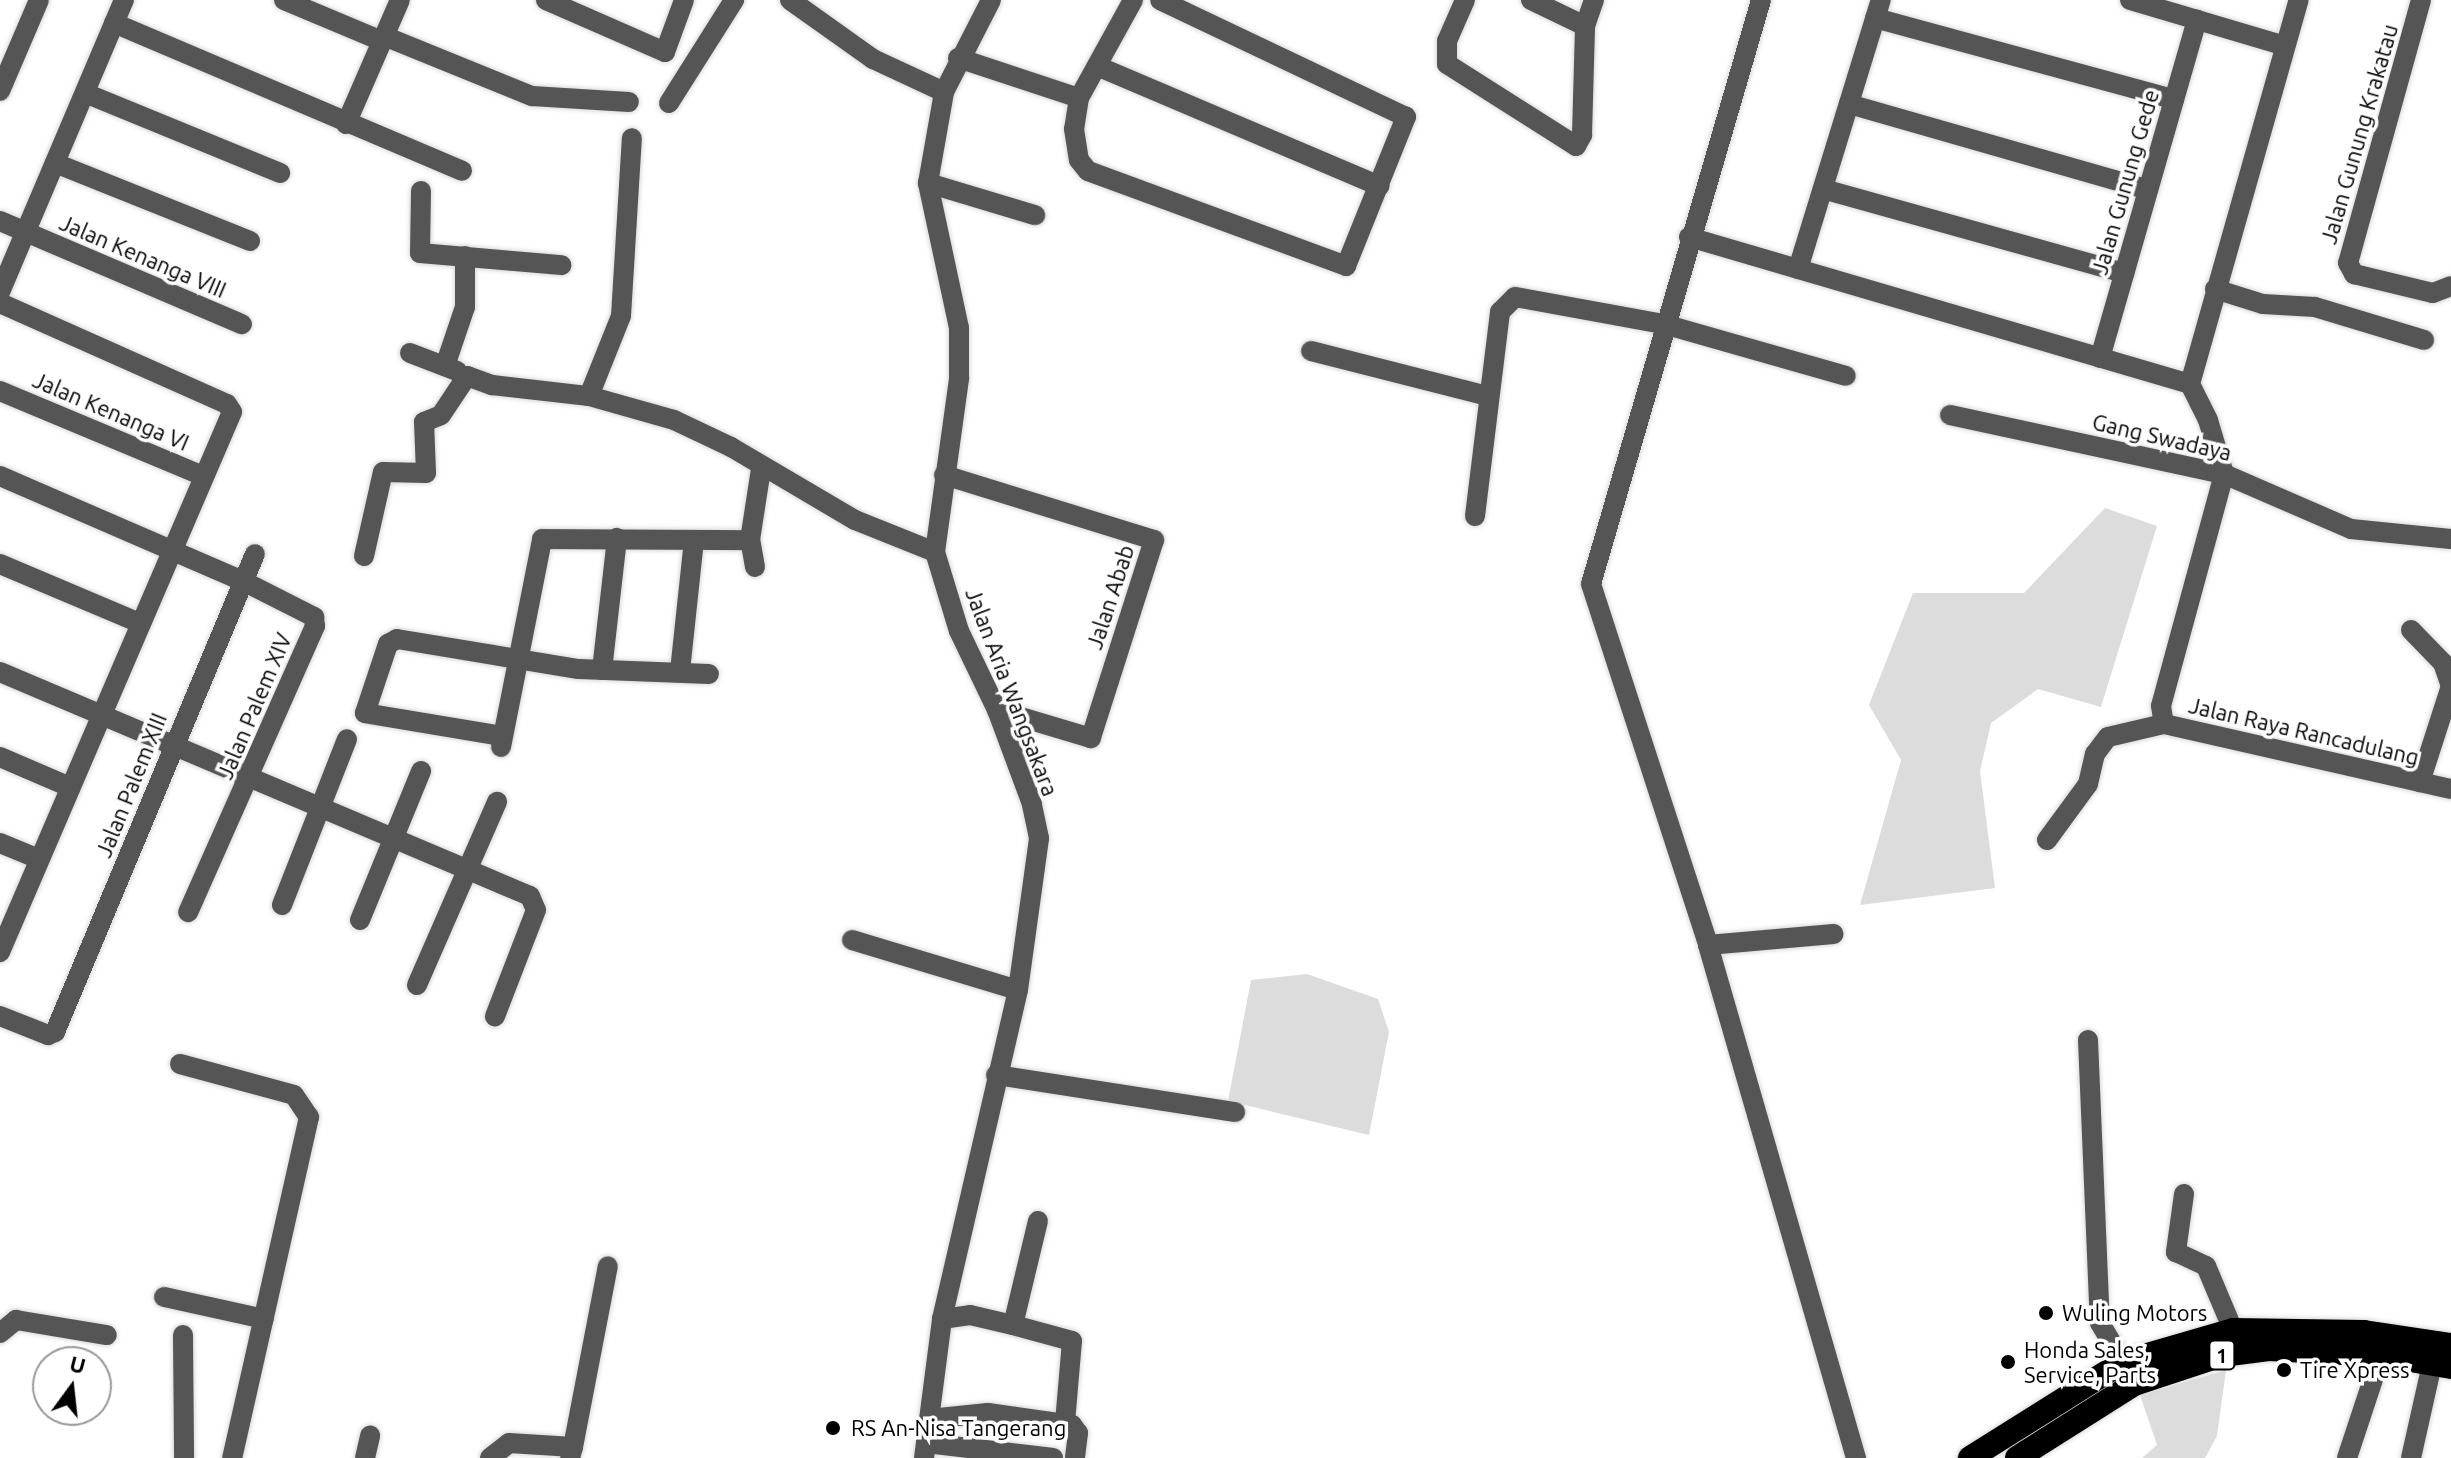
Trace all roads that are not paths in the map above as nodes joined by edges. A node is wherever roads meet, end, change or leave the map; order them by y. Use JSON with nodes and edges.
{"nodes":[{"id":1,"x":39,"y":0,"type":"edge"},
{"id":2,"x":124,"y":0,"type":"edge"},
{"id":3,"x":284,"y":0,"type":"edge"},
{"id":4,"x":400,"y":0,"type":"edge"},
{"id":5,"x":546,"y":0,"type":"edge"},
{"id":6,"x":684,"y":0,"type":"edge"},
{"id":7,"x":734,"y":0,"type":"edge"},
{"id":8,"x":790,"y":0,"type":"edge"},
{"id":9,"x":991,"y":0,"type":"edge"},
{"id":10,"x":1133,"y":0,"type":"edge"},
{"id":11,"x":1160,"y":0,"type":"edge"},
{"id":12,"x":1465,"y":0,"type":"edge"},
{"id":13,"x":1531,"y":0,"type":"edge"},
{"id":14,"x":1594,"y":0,"type":"edge"},
{"id":15,"x":1761,"y":0,"type":"edge"},
{"id":16,"x":2130,"y":0,"type":"edge"},
{"id":17,"x":2299,"y":0,"type":"edge"},
{"id":18,"x":2421,"y":0,"type":"edge"},
{"id":19,"x":1878,"y":9,"type":"edge"},
{"id":20,"x":2197,"y":20,"type":"junction"},
{"id":21,"x":114,"y":23,"type":"junction"},
{"id":22,"x":1585,"y":26,"type":"junction"},
{"id":23,"x":383,"y":39,"type":"junction"},
{"id":24,"x":2285,"y":46,"type":"junction"},
{"id":25,"x":958,"y":58,"type":"junction"},
{"id":26,"x":1097,"y":66,"type":"junction"},
{"id":27,"x":0,"y":91,"type":"edge"},
{"id":28,"x":944,"y":92,"type":"junction"},
{"id":29,"x":85,"y":93,"type":"junction"},
{"id":30,"x":1079,"y":98,"type":"junction"},
{"id":31,"x":2174,"y":99,"type":"junction"},
{"id":32,"x":629,"y":102,"type":"dead end"},
{"id":33,"x":669,"y":103,"type":"dead end"},
{"id":34,"x":1849,"y":104,"type":"junction"},
{"id":35,"x":346,"y":124,"type":"junction"},
{"id":36,"x":632,"y":138,"type":"dead end"},
{"id":37,"x":55,"y":163,"type":"junction"},
{"id":38,"x":462,"y":171,"type":"dead end"},
{"id":39,"x":280,"y":173,"type":"dead end"},
{"id":40,"x":928,"y":183,"type":"junction"},
{"id":41,"x":1380,"y":186,"type":"junction"},
{"id":42,"x":1823,"y":189,"type":"junction"},
{"id":43,"x":2148,"y":190,"type":"junction"},
{"id":44,"x":421,"y":191,"type":"dead end"},
{"id":45,"x":1035,"y":215,"type":"dead end"},
{"id":46,"x":0,"y":221,"type":"edge"},
{"id":47,"x":26,"y":232,"type":"junction"},
{"id":48,"x":1689,"y":237,"type":"junction"},
{"id":49,"x":250,"y":241,"type":"dead end"},
{"id":50,"x":465,"y":256,"type":"junction"},
{"id":51,"x":561,"y":265,"type":"dead end"},
{"id":52,"x":1798,"y":269,"type":"junction"},
{"id":53,"x":2124,"y":273,"type":"junction"},
{"id":54,"x":2451,"y":286,"type":"edge"},
{"id":55,"x":2215,"y":289,"type":"junction"},
{"id":56,"x":0,"y":292,"type":"edge"},
{"id":57,"x":0,"y":303,"type":"edge"},
{"id":58,"x":242,"y":324,"type":"dead end"},
{"id":59,"x":1664,"y":324,"type":"junction"},
{"id":60,"x":2424,"y":340,"type":"dead end"},
{"id":61,"x":1311,"y":351,"type":"dead end"},
{"id":62,"x":410,"y":353,"type":"dead end"},
{"id":63,"x":2100,"y":358,"type":"junction"},
{"id":64,"x":445,"y":366,"type":"junction"},
{"id":65,"x":467,"y":376,"type":"junction"},
{"id":66,"x":1846,"y":376,"type":"dead end"},
{"id":67,"x":2190,"y":384,"type":"junction"},
{"id":68,"x":0,"y":391,"type":"edge"},
{"id":69,"x":589,"y":396,"type":"junction"},
{"id":70,"x":1488,"y":396,"type":"junction"},
{"id":71,"x":1950,"y":415,"type":"dead end"},
{"id":72,"x":761,"y":469,"type":"junction"},
{"id":73,"x":2224,"y":474,"type":"junction"},
{"id":74,"x":944,"y":475,"type":"junction"},
{"id":75,"x":0,"y":476,"type":"edge"},
{"id":76,"x":203,"y":476,"type":"junction"},
{"id":77,"x":1475,"y":516,"type":"dead end"},
{"id":78,"x":617,"y":538,"type":"junction"},
{"id":79,"x":2451,"y":539,"type":"edge"},
{"id":80,"x":750,"y":540,"type":"junction"},
{"id":81,"x":694,"y":541,"type":"junction"},
{"id":82,"x":172,"y":550,"type":"junction"},
{"id":83,"x":935,"y":552,"type":"junction"},
{"id":84,"x":255,"y":554,"type":"dead end"},
{"id":85,"x":364,"y":556,"type":"dead end"},
{"id":86,"x":0,"y":564,"type":"edge"},
{"id":87,"x":755,"y":567,"type":"dead end"},
{"id":88,"x":243,"y":581,"type":"junction"},
{"id":89,"x":140,"y":623,"type":"junction"},
{"id":90,"x":2411,"y":630,"type":"dead end"},
{"id":91,"x":516,"y":662,"type":"junction"},
{"id":92,"x":602,"y":670,"type":"junction"},
{"id":93,"x":680,"y":671,"type":"junction"},
{"id":94,"x":0,"y":672,"type":"edge"},
{"id":95,"x":709,"y":674,"type":"dead end"},
{"id":96,"x":997,"y":710,"type":"junction"},
{"id":97,"x":101,"y":715,"type":"junction"},
{"id":98,"x":2164,"y":724,"type":"junction"},
{"id":99,"x":347,"y":739,"type":"dead end"},
{"id":100,"x":174,"y":745,"type":"junction"},
{"id":101,"x":0,"y":757,"type":"edge"},
{"id":102,"x":421,"y":771,"type":"dead end"},
{"id":103,"x":249,"y":778,"type":"junction"},
{"id":104,"x":2420,"y":782,"type":"junction"},
{"id":105,"x":70,"y":787,"type":"junction"},
{"id":106,"x":2451,"y":789,"type":"edge"},
{"id":107,"x":497,"y":802,"type":"dead end"},
{"id":108,"x":319,"y":807,"type":"junction"},
{"id":109,"x":393,"y":839,"type":"junction"},
{"id":110,"x":2047,"y":840,"type":"dead end"},
{"id":111,"x":0,"y":843,"type":"edge"},
{"id":112,"x":39,"y":859,"type":"junction"},
{"id":113,"x":466,"y":870,"type":"junction"},
{"id":114,"x":282,"y":905,"type":"dead end"},
{"id":115,"x":188,"y":912,"type":"dead end"},
{"id":116,"x":360,"y":920,"type":"dead end"},
{"id":117,"x":4,"y":930,"type":"edge"},
{"id":118,"x":1834,"y":934,"type":"dead end"},
{"id":119,"x":852,"y":940,"type":"dead end"},
{"id":120,"x":1708,"y":945,"type":"junction"},
{"id":121,"x":0,"y":952,"type":"edge"},
{"id":122,"x":417,"y":985,"type":"dead end"},
{"id":123,"x":1018,"y":990,"type":"junction"},
{"id":124,"x":0,"y":1016,"type":"edge"},
{"id":125,"x":495,"y":1016,"type":"dead end"},
{"id":126,"x":2088,"y":1040,"type":"dead end"},
{"id":127,"x":180,"y":1064,"type":"dead end"},
{"id":128,"x":996,"y":1075,"type":"junction"},
{"id":129,"x":1235,"y":1112,"type":"dead end"},
{"id":130,"x":2184,"y":1194,"type":"dead end"},
{"id":131,"x":1038,"y":1221,"type":"dead end"},
{"id":132,"x":608,"y":1266,"type":"dead end"},
{"id":133,"x":164,"y":1297,"type":"dead end"},
{"id":134,"x":264,"y":1319,"type":"junction"},
{"id":135,"x":942,"y":1319,"type":"junction"},
{"id":136,"x":1013,"y":1325,"type":"junction"},
{"id":137,"x":2233,"y":1330,"type":"junction"},
{"id":138,"x":0,"y":1333,"type":"edge"},
{"id":139,"x":107,"y":1335,"type":"dead end"},
{"id":140,"x":183,"y":1335,"type":"dead end"},
{"id":141,"x":2451,"y":1345,"type":"edge"},
{"id":142,"x":2381,"y":1355,"type":"junction"},
{"id":143,"x":2123,"y":1362,"type":"junction"},
{"id":144,"x":2442,"y":1366,"type":"edge"},
{"id":145,"x":929,"y":1419,"type":"junction"},
{"id":146,"x":1065,"y":1423,"type":"junction"},
{"id":147,"x":370,"y":1436,"type":"dead end"},
{"id":148,"x":925,"y":1450,"type":"edge"},
{"id":149,"x":572,"y":1452,"type":"edge"},
{"id":150,"x":1000,"y":1455,"type":"edge"},
{"id":151,"x":1045,"y":1457,"type":"edge"},
{"id":152,"x":184,"y":1458,"type":"edge"},
{"id":153,"x":232,"y":1458,"type":"edge"},
{"id":154,"x":365,"y":1458,"type":"edge"},
{"id":155,"x":490,"y":1458,"type":"edge"},
{"id":156,"x":1075,"y":1458,"type":"edge"},
{"id":157,"x":1856,"y":1458,"type":"edge"},
{"id":158,"x":1970,"y":1458,"type":"edge"},
{"id":159,"x":2017,"y":1458,"type":"edge"},
{"id":160,"x":2347,"y":1458,"type":"edge"},
{"id":161,"x":2411,"y":1458,"type":"edge"}],
"edges":[{"from":1,"to":27,"type":"street"},
{"from":2,"to":21,"type":"street"},
{"from":3,"to":23,"type":"street"},
{"from":4,"to":23,"type":"street"},
{"from":5,"to":6,"type":"street"},
{"from":7,"to":33,"type":"street"},
{"from":8,"to":28,"type":"street"},
{"from":9,"to":25,"type":"street","name":"Jalan Aria Wangsakara"},
{"from":10,"to":26,"type":"street"},
{"from":11,"to":41,"type":"street"},
{"from":12,"to":22,"type":"street"},
{"from":13,"to":22,"type":"street"},
{"from":14,"to":22,"type":"street"},
{"from":15,"to":48,"type":"street"},
{"from":16,"to":20,"type":"street"},
{"from":17,"to":24,"type":"street"},
{"from":18,"to":54,"type":"street","name":"Jalan Gunung Krakatau"},
{"from":19,"to":31,"type":"street"},
{"from":19,"to":34,"type":"street"},
{"from":20,"to":24,"type":"street"},
{"from":20,"to":31,"type":"street","name":"Jalan Gunung Gede"},
{"from":21,"to":29,"type":"street"},
{"from":21,"to":35,"type":"street"},
{"from":23,"to":32,"type":"street"},
{"from":23,"to":35,"type":"street"},
{"from":24,"to":55,"type":"street"},
{"from":25,"to":28,"type":"street","name":"Jalan Aria Wangsakara"},
{"from":25,"to":30,"type":"street"},
{"from":26,"to":30,"type":"street"},
{"from":26,"to":41,"type":"street"},
{"from":28,"to":40,"type":"street","name":"Jalan Aria Wangsakara"},
{"from":29,"to":37,"type":"street"},
{"from":29,"to":39,"type":"street"},
{"from":30,"to":41,"type":"street"},
{"from":31,"to":43,"type":"street","name":"Jalan Gunung Gede"},
{"from":34,"to":42,"type":"street"},
{"from":34,"to":43,"type":"street"},
{"from":35,"to":38,"type":"street"},
{"from":36,"to":69,"type":"street"},
{"from":37,"to":47,"type":"street"},
{"from":37,"to":49,"type":"street"},
{"from":40,"to":45,"type":"street"},
{"from":40,"to":74,"type":"street","name":"Jalan Aria Wangsakara"},
{"from":42,"to":52,"type":"street"},
{"from":42,"to":53,"type":"street"},
{"from":43,"to":53,"type":"street","name":"Jalan Gunung Gede"},
{"from":44,"to":50,"type":"street"},
{"from":46,"to":47,"type":"street","name":"Jalan Kenanga VIII"},
{"from":47,"to":56,"type":"street"},
{"from":47,"to":58,"type":"street","name":"Jalan Kenanga VIII"},
{"from":48,"to":52,"type":"street"},
{"from":48,"to":59,"type":"street"},
{"from":50,"to":51,"type":"street"},
{"from":50,"to":64,"type":"street"},
{"from":52,"to":63,"type":"street"},
{"from":53,"to":63,"type":"street","name":"Jalan Gunung Gede"},
{"from":55,"to":60,"type":"street"},
{"from":55,"to":67,"type":"street"},
{"from":57,"to":76,"type":"street"},
{"from":59,"to":66,"type":"street"},
{"from":59,"to":70,"type":"street"},
{"from":59,"to":120,"type":"street"},
{"from":61,"to":70,"type":"street"},
{"from":62,"to":64,"type":"street"},
{"from":63,"to":67,"type":"street"},
{"from":64,"to":65,"type":"street"},
{"from":65,"to":69,"type":"street"},
{"from":65,"to":85,"type":"street"},
{"from":67,"to":73,"type":"street"},
{"from":68,"to":76,"type":"street","name":"Jalan Kenanga VI"},
{"from":69,"to":72,"type":"street"},
{"from":70,"to":77,"type":"street"},
{"from":71,"to":73,"type":"street","name":"Gang Swadaya"},
{"from":72,"to":80,"type":"street"},
{"from":72,"to":83,"type":"street"},
{"from":73,"to":79,"type":"street","name":"Gang Swadaya"},
{"from":73,"to":98,"type":"street","name":"Jalan Raya Rancadulang"},
{"from":74,"to":83,"type":"street","name":"Jalan Aria Wangsakara"},
{"from":74,"to":96,"type":"street","name":"Jalan Abab"},
{"from":75,"to":82,"type":"street","name":"Jalan Palem XIV"},
{"from":76,"to":82,"type":"street"},
{"from":78,"to":81,"type":"street"},
{"from":78,"to":91,"type":"street"},
{"from":78,"to":92,"type":"street"},
{"from":80,"to":81,"type":"street"},
{"from":80,"to":87,"type":"street"},
{"from":81,"to":93,"type":"street"},
{"from":82,"to":88,"type":"street","name":"Jalan Palem XIV"},
{"from":82,"to":89,"type":"street"},
{"from":83,"to":96,"type":"street","name":"Jalan Aria Wangsakara"},
{"from":84,"to":88,"type":"street","name":"Jalan Palem XIII"},
{"from":86,"to":89,"type":"street"},
{"from":88,"to":100,"type":"street","name":"Jalan Palem XIII"},
{"from":88,"to":103,"type":"street","name":"Jalan Palem XIV"},
{"from":89,"to":97,"type":"street"},
{"from":90,"to":104,"type":"street"},
{"from":91,"to":91,"type":"street"},
{"from":91,"to":92,"type":"street"},
{"from":92,"to":93,"type":"street"},
{"from":93,"to":95,"type":"street"},
{"from":94,"to":97,"type":"street"},
{"from":96,"to":123,"type":"street","name":"Jalan Aria Wangsakara"},
{"from":97,"to":100,"type":"street"},
{"from":97,"to":105,"type":"street"},
{"from":98,"to":104,"type":"street","name":"Jalan Raya Rancadulang"},
{"from":98,"to":110,"type":"street"},
{"from":99,"to":108,"type":"street"},
{"from":100,"to":103,"type":"street"},
{"from":100,"to":124,"type":"street","name":"Jalan Palem XIII"},
{"from":101,"to":105,"type":"street"},
{"from":102,"to":109,"type":"street"},
{"from":103,"to":108,"type":"street"},
{"from":103,"to":115,"type":"street","name":"Jalan Palem XIV"},
{"from":104,"to":106,"type":"street","name":"Jalan Raya Rancadulang"},
{"from":105,"to":112,"type":"street"},
{"from":107,"to":113,"type":"street"},
{"from":108,"to":109,"type":"street"},
{"from":108,"to":114,"type":"street"},
{"from":109,"to":113,"type":"street"},
{"from":109,"to":116,"type":"street"},
{"from":111,"to":112,"type":"street"},
{"from":112,"to":117,"type":"street"},
{"from":113,"to":122,"type":"street"},
{"from":113,"to":125,"type":"street"},
{"from":117,"to":121,"type":"street"},
{"from":118,"to":120,"type":"street"},
{"from":119,"to":123,"type":"street"},
{"from":120,"to":157,"type":"street"},
{"from":123,"to":128,"type":"street","name":"Jalan Aria Wangsakara"},
{"from":126,"to":143,"type":"street"},
{"from":127,"to":134,"type":"street"},
{"from":128,"to":129,"type":"street"},
{"from":128,"to":135,"type":"street","name":"Jalan Aria Wangsakara"},
{"from":130,"to":137,"type":"street"},
{"from":131,"to":136,"type":"street"},
{"from":132,"to":149,"type":"street"},
{"from":133,"to":134,"type":"street"},
{"from":134,"to":153,"type":"street"},
{"from":135,"to":136,"type":"street"},
{"from":135,"to":145,"type":"street","name":"Jalan Aria Wangsakara"},
{"from":136,"to":146,"type":"street"},
{"from":137,"to":141,"type":"highway","number":"1"},
{"from":137,"to":143,"type":"highway","number":"1"},
{"from":138,"to":139,"type":"street"},
{"from":140,"to":152,"type":"street"},
{"from":142,"to":144,"type":"highway","number":"1"},
{"from":142,"to":159,"type":"highway","number":"1"},
{"from":142,"to":160,"type":"street"},
{"from":143,"to":158,"type":"highway","number":"1"},
{"from":144,"to":161,"type":"street"},
{"from":145,"to":146,"type":"street"},
{"from":145,"to":148,"type":"street","name":"Jalan Aria Wangsakara"},
{"from":146,"to":156,"type":"street"},
{"from":147,"to":154,"type":"street"},
{"from":148,"to":150,"type":"street"},
{"from":149,"to":155,"type":"street"},
{"from":150,"to":151,"type":"street"}]}
